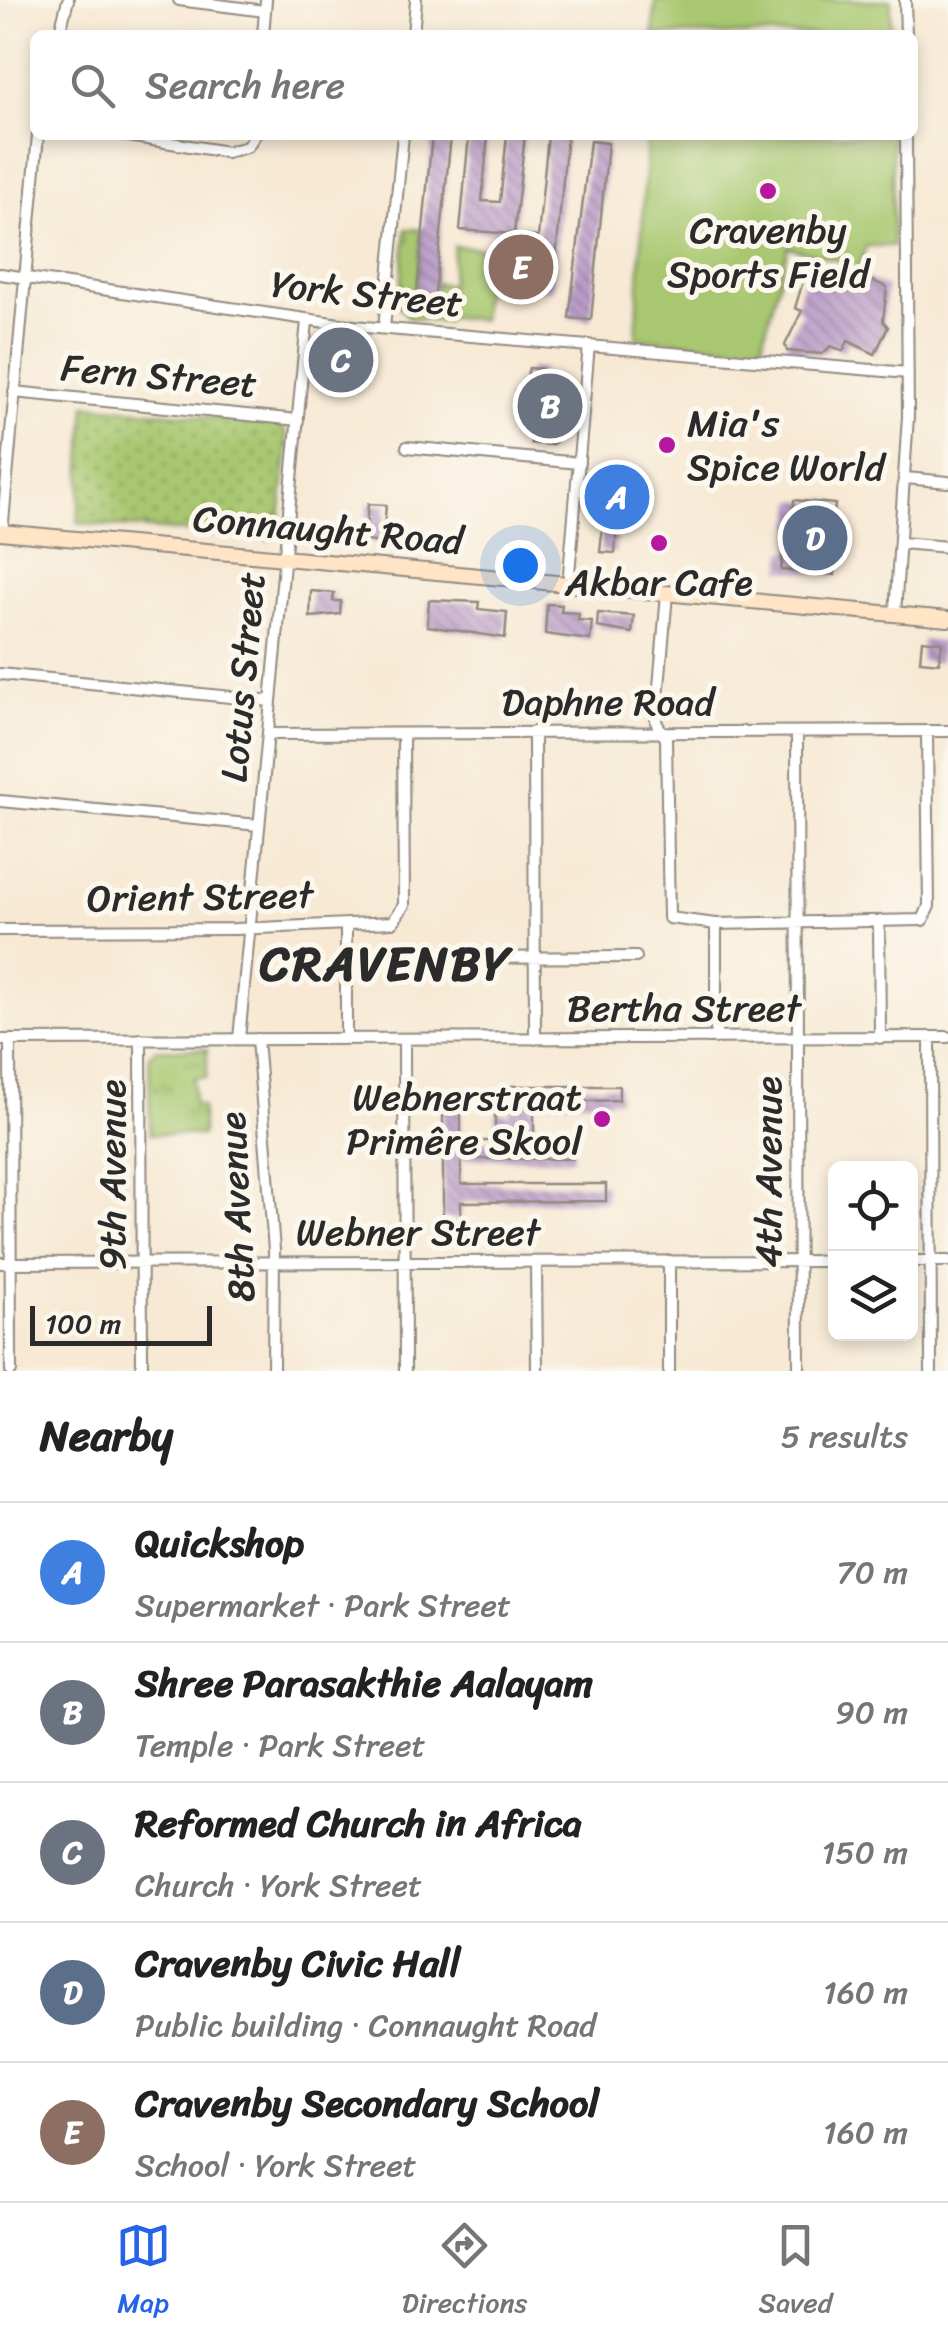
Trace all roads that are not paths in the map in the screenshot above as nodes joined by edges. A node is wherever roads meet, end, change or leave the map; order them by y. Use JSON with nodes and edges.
{"nodes":[{"id":1,"x":68,"y":0,"type":"edge"},
{"id":2,"x":179,"y":0,"type":"edge"},
{"id":3,"x":416,"y":0,"type":"edge"},
{"id":4,"x":905,"y":0,"type":"edge"},
{"id":5,"x":266,"y":5,"type":"edge"},
{"id":6,"x":60,"y":30,"type":"edge"},
{"id":7,"x":264,"y":30,"type":"edge"},
{"id":8,"x":413,"y":30,"type":"edge"},
{"id":9,"x":906,"y":30,"type":"edge"},
{"id":10,"x":38,"y":140,"type":"edge"},
{"id":11,"x":153,"y":140,"type":"edge"},
{"id":12,"x":251,"y":140,"type":"edge"},
{"id":13,"x":403,"y":140,"type":"edge"},
{"id":14,"x":906,"y":140,"type":"edge"},
{"id":15,"x":0,"y":274,"type":"edge"},
{"id":16,"x":24,"y":276,"type":"junction"},
{"id":17,"x":308,"y":321,"type":"junction"},
{"id":18,"x":384,"y":328,"type":"junction"},
{"id":19,"x":589,"y":345,"type":"junction"},
{"id":20,"x":908,"y":373,"type":"junction"},
{"id":21,"x":14,"y":392,"type":"junction"},
{"id":22,"x":298,"y":420,"type":"junction"},
{"id":23,"x":407,"y":447,"type":"dead end"},
{"id":24,"x":579,"y":463,"type":"junction"},
{"id":25,"x":906,"y":478,"type":"junction"},
{"id":26,"x":948,"y":482,"type":"edge"},
{"id":27,"x":1,"y":532,"type":"edge"},
{"id":28,"x":902,"y":543,"type":"junction"},
{"id":29,"x":948,"y":547,"type":"edge"},
{"id":30,"x":284,"y":559,"type":"junction"},
{"id":31,"x":568,"y":585,"type":"junction"},
{"id":32,"x":667,"y":594,"type":"junction"},
{"id":33,"x":895,"y":614,"type":"junction"},
{"id":34,"x":948,"y":619,"type":"edge"},
{"id":35,"x":0,"y":674,"type":"edge"},
{"id":36,"x":271,"y":701,"type":"junction"},
{"id":37,"x":928,"y":731,"type":"junction"},
{"id":38,"x":948,"y":731,"type":"edge"},
{"id":39,"x":534,"y":732,"type":"junction"},
{"id":40,"x":662,"y":732,"type":"junction"},
{"id":41,"x":797,"y":732,"type":"junction"},
{"id":42,"x":268,"y":734,"type":"junction"},
{"id":43,"x":403,"y":734,"type":"junction"},
{"id":44,"x":0,"y":801,"type":"edge"},
{"id":45,"x":259,"y":825,"type":"junction"},
{"id":46,"x":880,"y":922,"type":"junction"},
{"id":47,"x":798,"y":923,"type":"junction"},
{"id":48,"x":716,"y":924,"type":"junction"},
{"id":49,"x":346,"y":925,"type":"junction"},
{"id":50,"x":250,"y":927,"type":"junction"},
{"id":51,"x":0,"y":930,"type":"edge"},
{"id":52,"x":535,"y":957,"type":"junction"},
{"id":53,"x":636,"y":957,"type":"dead end"},
{"id":54,"x":436,"y":958,"type":"dead end"},
{"id":55,"x":535,"y":1038,"type":"junction"},
{"id":56,"x":716,"y":1038,"type":"junction"},
{"id":57,"x":798,"y":1038,"type":"junction"},
{"id":58,"x":880,"y":1038,"type":"junction"},
{"id":59,"x":930,"y":1038,"type":"junction"},
{"id":60,"x":948,"y":1038,"type":"edge"},
{"id":61,"x":141,"y":1039,"type":"junction"},
{"id":62,"x":239,"y":1039,"type":"junction"},
{"id":63,"x":257,"y":1039,"type":"junction"},
{"id":64,"x":346,"y":1039,"type":"junction"},
{"id":65,"x":404,"y":1039,"type":"junction"},
{"id":66,"x":5,"y":1040,"type":"edge"},
{"id":67,"x":948,"y":1260,"type":"edge"},
{"id":68,"x":669,"y":1261,"type":"junction"},
{"id":69,"x":799,"y":1261,"type":"junction"},
{"id":70,"x":828,"y":1261,"type":"edge"},
{"id":71,"x":918,"y":1261,"type":"edge"},
{"id":72,"x":930,"y":1261,"type":"junction"},
{"id":73,"x":274,"y":1262,"type":"junction"},
{"id":74,"x":405,"y":1262,"type":"junction"},
{"id":75,"x":536,"y":1262,"type":"junction"},
{"id":76,"x":6,"y":1263,"type":"edge"},
{"id":77,"x":142,"y":1263,"type":"junction"},
{"id":78,"x":11,"y":1371,"type":"edge"},
{"id":79,"x":142,"y":1371,"type":"edge"},
{"id":80,"x":274,"y":1371,"type":"edge"},
{"id":81,"x":405,"y":1371,"type":"edge"},
{"id":82,"x":536,"y":1371,"type":"edge"},
{"id":83,"x":668,"y":1371,"type":"edge"},
{"id":84,"x":799,"y":1371,"type":"edge"},
{"id":85,"x":931,"y":1371,"type":"edge"}],
"edges":[{"from":1,"to":6,"type":"street"},
{"from":2,"to":5,"type":"street"},
{"from":3,"to":8,"type":"street"},
{"from":4,"to":9,"type":"street"},
{"from":5,"to":7,"type":"street"},
{"from":10,"to":16,"type":"street"},
{"from":11,"to":12,"type":"street"},
{"from":13,"to":18,"type":"street"},
{"from":14,"to":20,"type":"street"},
{"from":15,"to":16,"type":"street","name":"York Street"},
{"from":16,"to":17,"type":"street","name":"York Street"},
{"from":16,"to":21,"type":"street"},
{"from":17,"to":18,"type":"street","name":"York Street"},
{"from":17,"to":22,"type":"street","name":"Lotus Street"},
{"from":18,"to":19,"type":"street","name":"York Street"},
{"from":19,"to":20,"type":"street","name":"York Street"},
{"from":19,"to":24,"type":"street"},
{"from":20,"to":25,"type":"street"},
{"from":21,"to":22,"type":"street","name":"Fern Street"},
{"from":21,"to":27,"type":"street"},
{"from":22,"to":30,"type":"street","name":"Lotus Street"},
{"from":23,"to":24,"type":"street"},
{"from":24,"to":31,"type":"street"},
{"from":25,"to":26,"type":"street"},
{"from":25,"to":28,"type":"street"},
{"from":27,"to":30,"type":"street","name":"Connaught Road"},
{"from":28,"to":29,"type":"street"},
{"from":28,"to":33,"type":"street"},
{"from":30,"to":31,"type":"street","name":"Connaught Road"},
{"from":30,"to":36,"type":"street","name":"Lotus Street"},
{"from":31,"to":32,"type":"street","name":"Connaught Road"},
{"from":32,"to":33,"type":"street","name":"Connaught Road"},
{"from":32,"to":40,"type":"street"},
{"from":33,"to":34,"type":"street","name":"Connaught Road"},
{"from":35,"to":36,"type":"street"},
{"from":36,"to":42,"type":"street","name":"Lotus Street"},
{"from":37,"to":38,"type":"street","name":"Daphne Road"},
{"from":37,"to":41,"type":"street","name":"Daphne Road"},
{"from":37,"to":46,"type":"street"},
{"from":39,"to":40,"type":"street","name":"Daphne Road"},
{"from":39,"to":43,"type":"street","name":"Daphne Road"},
{"from":39,"to":52,"type":"street"},
{"from":40,"to":41,"type":"street","name":"Daphne Road"},
{"from":40,"to":48,"type":"street"},
{"from":41,"to":47,"type":"street","name":"4th Avenue"},
{"from":42,"to":43,"type":"street","name":"Daphne Road"},
{"from":42,"to":45,"type":"street","name":"Lotus Street"},
{"from":43,"to":49,"type":"street","name":"Orient Street"},
{"from":44,"to":45,"type":"street"},
{"from":45,"to":50,"type":"street","name":"Lotus Street"},
{"from":46,"to":47,"type":"street"},
{"from":46,"to":58,"type":"street"},
{"from":47,"to":48,"type":"street"},
{"from":47,"to":57,"type":"street","name":"4th Avenue"},
{"from":48,"to":56,"type":"street"},
{"from":49,"to":50,"type":"street","name":"Orient Street"},
{"from":49,"to":64,"type":"street"},
{"from":50,"to":51,"type":"street","name":"Orient Street"},
{"from":50,"to":62,"type":"street","name":"Lotus Street"},
{"from":52,"to":53,"type":"street"},
{"from":52,"to":54,"type":"street"},
{"from":52,"to":55,"type":"street"},
{"from":55,"to":56,"type":"street","name":"Bertha Street"},
{"from":55,"to":65,"type":"street","name":"Bertha Street"},
{"from":56,"to":57,"type":"street","name":"Bertha Street"},
{"from":57,"to":58,"type":"street","name":"Bertha Street"},
{"from":57,"to":69,"type":"street","name":"4th Avenue"},
{"from":58,"to":59,"type":"street","name":"Bertha Street"},
{"from":59,"to":60,"type":"street","name":"Bertha Street"},
{"from":59,"to":72,"type":"street"},
{"from":61,"to":62,"type":"street","name":"Bertha Street"},
{"from":61,"to":66,"type":"street","name":"Bertha Street"},
{"from":61,"to":77,"type":"street","name":"9th Avenue"},
{"from":62,"to":63,"type":"street","name":"Bertha Street"},
{"from":63,"to":64,"type":"street","name":"Bertha Street"},
{"from":63,"to":73,"type":"street","name":"8th Avenue"},
{"from":64,"to":65,"type":"street","name":"Bertha Street"},
{"from":65,"to":74,"type":"street"},
{"from":66,"to":76,"type":"street"},
{"from":67,"to":72,"type":"street"},
{"from":68,"to":69,"type":"street","name":"Webner Street"},
{"from":68,"to":75,"type":"street","name":"Webner Street"},
{"from":68,"to":83,"type":"street"},
{"from":69,"to":70,"type":"street","name":"Webner Street"},
{"from":69,"to":84,"type":"street","name":"4th Avenue"},
{"from":71,"to":72,"type":"street"},
{"from":72,"to":85,"type":"street"},
{"from":73,"to":74,"type":"street","name":"Webner Street"},
{"from":73,"to":77,"type":"street","name":"Webner Street"},
{"from":73,"to":80,"type":"street","name":"8th Avenue"},
{"from":74,"to":75,"type":"street","name":"Webner Street"},
{"from":74,"to":81,"type":"street"},
{"from":75,"to":82,"type":"street"},
{"from":76,"to":77,"type":"street","name":"Webner Street"},
{"from":76,"to":78,"type":"street"},
{"from":77,"to":79,"type":"street","name":"9th Avenue"}]}
